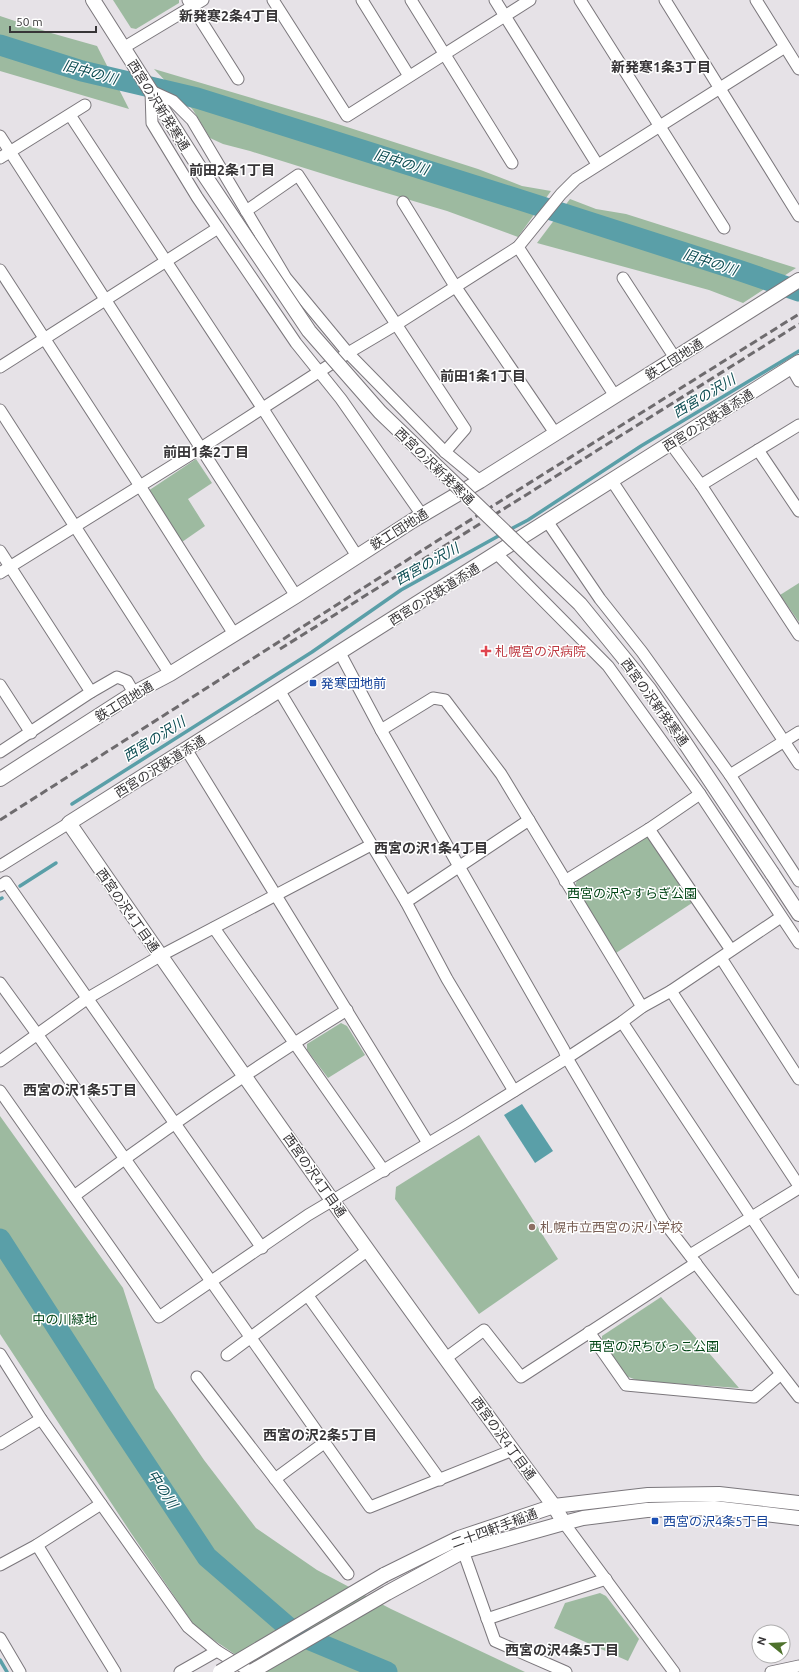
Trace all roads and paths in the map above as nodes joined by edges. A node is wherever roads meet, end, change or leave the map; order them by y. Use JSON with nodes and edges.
{"nodes":[{"id":1,"x":93,"y":0,"type":"edge"},
{"id":2,"x":203,"y":0,"type":"edge"},
{"id":3,"x":273,"y":0,"type":"edge"},
{"id":4,"x":362,"y":0,"type":"edge"},
{"id":5,"x":411,"y":0,"type":"edge"},
{"id":6,"x":495,"y":0,"type":"edge"},
{"id":7,"x":530,"y":0,"type":"edge"},
{"id":8,"x":580,"y":0,"type":"edge"},
{"id":9,"x":665,"y":0,"type":"edge"},
{"id":10,"x":756,"y":0,"type":"edge"},
{"id":11,"x":190,"y":4,"type":"edge"},
{"id":12,"x":505,"y":16,"type":"junction"},
{"id":13,"x":785,"y":47,"type":"junction"},
{"id":14,"x":124,"y":48,"type":"junction"},
{"id":15,"x":444,"y":54,"type":"junction"},
{"id":16,"x":799,"y":69,"type":"edge"},
{"id":17,"x":409,"y":76,"type":"junction"},
{"id":18,"x":238,"y":79,"type":"dead end"},
{"id":19,"x":720,"y":87,"type":"junction"},
{"id":20,"x":151,"y":91,"type":"junction"},
{"id":21,"x":85,"y":106,"type":"dead end"},
{"id":22,"x":70,"y":115,"type":"junction"},
{"id":23,"x":659,"y":125,"type":"junction"},
{"id":24,"x":0,"y":136,"type":"edge"},
{"id":25,"x":10,"y":152,"type":"junction"},
{"id":26,"x":0,"y":158,"type":"edge"},
{"id":27,"x":512,"y":163,"type":"dead end"},
{"id":28,"x":598,"y":164,"type":"junction"},
{"id":29,"x":402,"y":202,"type":"dead end"},
{"id":30,"x":246,"y":211,"type":"junction"},
{"id":31,"x":799,"y":216,"type":"edge"},
{"id":32,"x":218,"y":228,"type":"junction"},
{"id":33,"x":724,"y":228,"type":"dead end"},
{"id":34,"x":518,"y":247,"type":"junction"},
{"id":35,"x":167,"y":261,"type":"junction"},
{"id":36,"x":0,"y":270,"type":"edge"},
{"id":37,"x":623,"y":278,"type":"dead end"},
{"id":38,"x":799,"y":280,"type":"edge"},
{"id":39,"x":455,"y":286,"type":"junction"},
{"id":40,"x":105,"y":300,"type":"junction"},
{"id":41,"x":397,"y":324,"type":"junction"},
{"id":42,"x":45,"y":339,"type":"junction"},
{"id":43,"x":348,"y":353,"type":"junction"},
{"id":44,"x":675,"y":358,"type":"junction"},
{"id":45,"x":795,"y":365,"type":"edge"},
{"id":46,"x":0,"y":367,"type":"edge"},
{"id":47,"x":319,"y":372,"type":"junction"},
{"id":48,"x":799,"y":381,"type":"edge"},
{"id":49,"x":615,"y":396,"type":"junction"},
{"id":50,"x":262,"y":409,"type":"junction"},
{"id":51,"x":0,"y":410,"type":"edge"},
{"id":52,"x":799,"y":425,"type":"edge"},
{"id":53,"x":555,"y":433,"type":"junction"},
{"id":54,"x":671,"y":444,"type":"junction"},
{"id":55,"x":201,"y":448,"type":"junction"},
{"id":56,"x":758,"y":450,"type":"junction"},
{"id":57,"x":445,"y":452,"type":"junction"},
{"id":58,"x":480,"y":481,"type":"junction"},
{"id":59,"x":612,"y":481,"type":"junction"},
{"id":60,"x":701,"y":485,"type":"junction"},
{"id":61,"x":140,"y":486,"type":"junction"},
{"id":62,"x":799,"y":511,"type":"edge"},
{"id":63,"x":422,"y":514,"type":"junction"},
{"id":64,"x":547,"y":521,"type":"junction"},
{"id":65,"x":76,"y":527,"type":"junction"},
{"id":66,"x":0,"y":551,"type":"edge"},
{"id":67,"x":497,"y":554,"type":"junction"},
{"id":68,"x":357,"y":556,"type":"junction"},
{"id":69,"x":10,"y":566,"type":"junction"},
{"id":70,"x":0,"y":573,"type":"edge"},
{"id":71,"x":296,"y":596,"type":"junction"},
{"id":72,"x":234,"y":634,"type":"junction"},
{"id":73,"x":799,"y":635,"type":"edge"},
{"id":74,"x":340,"y":654,"type":"junction"},
{"id":75,"x":170,"y":674,"type":"junction"},
{"id":76,"x":0,"y":685,"type":"edge"},
{"id":77,"x":279,"y":690,"type":"junction"},
{"id":78,"x":91,"y":692,"type":"junction"},
{"id":79,"x":134,"y":693,"type":"junction"},
{"id":80,"x":381,"y":730,"type":"junction"},
{"id":81,"x":799,"y":732,"type":"edge"},
{"id":82,"x":31,"y":733,"type":"junction"},
{"id":83,"x":784,"y":741,"type":"junction"},
{"id":84,"x":186,"y":749,"type":"junction"},
{"id":85,"x":0,"y":752,"type":"edge"},
{"id":86,"x":799,"y":764,"type":"edge"},
{"id":87,"x":730,"y":775,"type":"junction"},
{"id":88,"x":0,"y":779,"type":"edge"},
{"id":89,"x":700,"y":794,"type":"junction"},
{"id":90,"x":529,"y":820,"type":"junction"},
{"id":91,"x":69,"y":823,"type":"junction"},
{"id":92,"x":649,"y":829,"type":"junction"},
{"id":93,"x":371,"y":845,"type":"junction"},
{"id":94,"x":0,"y":866,"type":"edge"},
{"id":95,"x":458,"y":866,"type":"junction"},
{"id":96,"x":799,"y":880,"type":"edge"},
{"id":97,"x":565,"y":881,"type":"junction"},
{"id":98,"x":0,"y":886,"type":"edge"},
{"id":99,"x":276,"y":896,"type":"junction"},
{"id":100,"x":406,"y":902,"type":"junction"},
{"id":101,"x":799,"y":914,"type":"edge"},
{"id":102,"x":781,"y":917,"type":"junction"},
{"id":103,"x":214,"y":928,"type":"junction"},
{"id":104,"x":799,"y":943,"type":"edge"},
{"id":105,"x":731,"y":950,"type":"junction"},
{"id":106,"x":160,"y":956,"type":"junction"},
{"id":107,"x":721,"y":958,"type":"junction"},
{"id":108,"x":1,"y":987,"type":"edge"},
{"id":109,"x":671,"y":991,"type":"junction"},
{"id":110,"x":88,"y":998,"type":"junction"},
{"id":111,"x":642,"y":1007,"type":"junction"},
{"id":112,"x":347,"y":1010,"type":"junction"},
{"id":113,"x":622,"y":1022,"type":"junction"},
{"id":114,"x":38,"y":1034,"type":"junction"},
{"id":115,"x":294,"y":1042,"type":"junction"},
{"id":116,"x":568,"y":1058,"type":"junction"},
{"id":117,"x":0,"y":1061,"type":"edge"},
{"id":118,"x":244,"y":1076,"type":"junction"},
{"id":119,"x":799,"y":1079,"type":"edge"},
{"id":120,"x":0,"y":1091,"type":"edge"},
{"id":121,"x":514,"y":1091,"type":"junction"},
{"id":122,"x":176,"y":1124,"type":"junction"},
{"id":123,"x":428,"y":1143,"type":"junction"},
{"id":124,"x":125,"y":1159,"type":"junction"},
{"id":125,"x":384,"y":1171,"type":"junction"},
{"id":126,"x":799,"y":1187,"type":"edge"},
{"id":127,"x":74,"y":1196,"type":"junction"},
{"id":128,"x":332,"y":1200,"type":"junction"},
{"id":129,"x":752,"y":1217,"type":"junction"},
{"id":130,"x":262,"y":1248,"type":"junction"},
{"id":131,"x":368,"y":1250,"type":"junction"},
{"id":132,"x":693,"y":1259,"type":"junction"},
{"id":133,"x":211,"y":1282,"type":"junction"},
{"id":134,"x":799,"y":1289,"type":"edge"},
{"id":135,"x":308,"y":1296,"type":"junction"},
{"id":136,"x":589,"y":1332,"type":"junction"},
{"id":137,"x":250,"y":1337,"type":"junction"},
{"id":138,"x":0,"y":1354,"type":"edge"},
{"id":139,"x":227,"y":1355,"type":"dead end"},
{"id":140,"x":446,"y":1358,"type":"junction"},
{"id":141,"x":781,"y":1374,"type":"junction"},
{"id":142,"x":196,"y":1377,"type":"dead end"},
{"id":143,"x":799,"y":1397,"type":"edge"},
{"id":144,"x":42,"y":1419,"type":"junction"},
{"id":145,"x":324,"y":1442,"type":"junction"},
{"id":146,"x":0,"y":1444,"type":"edge"},
{"id":147,"x":513,"y":1450,"type":"junction"},
{"id":148,"x":275,"y":1480,"type":"junction"},
{"id":149,"x":440,"y":1480,"type":"junction"},
{"id":150,"x":799,"y":1503,"type":"edge"},
{"id":151,"x":101,"y":1504,"type":"junction"},
{"id":152,"x":554,"y":1506,"type":"junction"},
{"id":153,"x":799,"y":1518,"type":"edge"},
{"id":154,"x":564,"y":1523,"type":"junction"},
{"id":155,"x":37,"y":1545,"type":"junction"},
{"id":156,"x":462,"y":1545,"type":"junction"},
{"id":157,"x":0,"y":1565,"type":"edge"},
{"id":158,"x":348,"y":1574,"type":"dead end"},
{"id":159,"x":606,"y":1579,"type":"junction"},
{"id":160,"x":487,"y":1619,"type":"junction"},
{"id":161,"x":0,"y":1638,"type":"edge"},
{"id":162,"x":217,"y":1651,"type":"junction"},
{"id":163,"x":799,"y":1666,"type":"edge"},
{"id":164,"x":777,"y":1671,"type":"edge"},
{"id":165,"x":20,"y":1672,"type":"edge"},
{"id":166,"x":115,"y":1672,"type":"edge"},
{"id":167,"x":180,"y":1672,"type":"edge"},
{"id":168,"x":220,"y":1672,"type":"edge"},
{"id":169,"x":251,"y":1672,"type":"edge"},
{"id":170,"x":566,"y":1672,"type":"edge"},
{"id":171,"x":674,"y":1672,"type":"edge"}],
"edges":[{"from":1,"to":14,"type":"street","name":"西宮の沢新発寒通"},
{"from":2,"to":11,"type":"street"},
{"from":3,"to":17,"type":"street"},
{"from":4,"to":17,"type":"street"},
{"from":5,"to":15,"type":"street"},
{"from":6,"to":12,"type":"street"},
{"from":7,"to":12,"type":"street"},
{"from":8,"to":23,"type":"street"},
{"from":9,"to":19,"type":"street"},
{"from":10,"to":13,"type":"street"},
{"from":11,"to":14,"type":"street"},
{"from":11,"to":18,"type":"street"},
{"from":12,"to":15,"type":"street"},
{"from":12,"to":28,"type":"street"},
{"from":13,"to":16,"type":"street"},
{"from":13,"to":19,"type":"street"},
{"from":14,"to":20,"type":"street","name":"西宮の沢新発寒通"},
{"from":15,"to":17,"type":"street"},
{"from":15,"to":27,"type":"street"},
{"from":19,"to":23,"type":"street"},
{"from":19,"to":31,"type":"street"},
{"from":20,"to":30,"type":"street"},
{"from":20,"to":32,"type":"street"},
{"from":20,"to":101,"type":"street","name":"西宮の沢新発寒通","bridge":true},
{"from":21,"to":22,"type":"street"},
{"from":22,"to":25,"type":"street"},
{"from":22,"to":35,"type":"street"},
{"from":23,"to":28,"type":"street"},
{"from":23,"to":33,"type":"street"},
{"from":24,"to":25,"type":"street"},
{"from":25,"to":26,"type":"street"},
{"from":25,"to":40,"type":"street"},
{"from":28,"to":34,"type":"street"},
{"from":29,"to":39,"type":"street"},
{"from":30,"to":41,"type":"street"},
{"from":30,"to":43,"type":"street"},
{"from":32,"to":35,"type":"street"},
{"from":32,"to":47,"type":"street"},
{"from":34,"to":39,"type":"street"},
{"from":34,"to":49,"type":"street"},
{"from":35,"to":40,"type":"street"},
{"from":35,"to":50,"type":"street"},
{"from":36,"to":42,"type":"street"},
{"from":37,"to":44,"type":"street"},
{"from":38,"to":44,"type":"street","name":"鉄工団地通"},
{"from":39,"to":41,"type":"street"},
{"from":39,"to":53,"type":"street"},
{"from":40,"to":42,"type":"street"},
{"from":40,"to":55,"type":"street"},
{"from":41,"to":43,"type":"street"},
{"from":41,"to":57,"type":"street"},
{"from":42,"to":46,"type":"street"},
{"from":42,"to":61,"type":"street"},
{"from":43,"to":47,"type":"street"},
{"from":43,"to":57,"type":"street"},
{"from":44,"to":49,"type":"street","name":"鉄工団地通"},
{"from":45,"to":48,"type":"street"},
{"from":45,"to":54,"type":"street","name":"西宮の沢鉄道添通"},
{"from":47,"to":50,"type":"street"},
{"from":47,"to":63,"type":"street"},
{"from":49,"to":53,"type":"street","name":"鉄工団地通"},
{"from":50,"to":55,"type":"street"},
{"from":50,"to":68,"type":"street"},
{"from":51,"to":65,"type":"street"},
{"from":52,"to":56,"type":"street"},
{"from":53,"to":58,"type":"street","name":"鉄工団地通"},
{"from":54,"to":59,"type":"street","name":"西宮の沢鉄道添通"},
{"from":54,"to":60,"type":"street"},
{"from":55,"to":61,"type":"street"},
{"from":55,"to":71,"type":"street"},
{"from":56,"to":60,"type":"street"},
{"from":56,"to":62,"type":"street"},
{"from":57,"to":58,"type":"street"},
{"from":58,"to":63,"type":"street","name":"鉄工団地通"},
{"from":59,"to":64,"type":"street","name":"西宮の沢鉄道添通"},
{"from":59,"to":83,"type":"street"},
{"from":60,"to":73,"type":"street"},
{"from":61,"to":65,"type":"street"},
{"from":61,"to":72,"type":"street"},
{"from":63,"to":68,"type":"street","name":"鉄工団地通"},
{"from":64,"to":67,"type":"street","name":"西宮の沢鉄道添通"},
{"from":64,"to":87,"type":"street"},
{"from":65,"to":69,"type":"street"},
{"from":65,"to":75,"type":"street"},
{"from":66,"to":69,"type":"street"},
{"from":67,"to":74,"type":"street","name":"西宮の沢鉄道添通"},
{"from":67,"to":89,"type":"street"},
{"from":68,"to":71,"type":"street","name":"鉄工団地通"},
{"from":69,"to":70,"type":"street"},
{"from":69,"to":78,"type":"street"},
{"from":71,"to":72,"type":"street","name":"鉄工団地通"},
{"from":72,"to":75,"type":"street","name":"鉄工団地通"},
{"from":74,"to":77,"type":"street","name":"西宮の沢鉄道添通"},
{"from":74,"to":80,"type":"street"},
{"from":75,"to":79,"type":"street","name":"鉄工団地通"},
{"from":76,"to":82,"type":"street"},
{"from":77,"to":84,"type":"street","name":"西宮の沢鉄道添通"},
{"from":77,"to":93,"type":"street"},
{"from":78,"to":79,"type":"street"},
{"from":78,"to":82,"type":"street"},
{"from":79,"to":88,"type":"street","name":"鉄工団地通"},
{"from":80,"to":90,"type":"street"},
{"from":80,"to":95,"type":"street"},
{"from":81,"to":83,"type":"street"},
{"from":82,"to":85,"type":"street"},
{"from":83,"to":86,"type":"street"},
{"from":83,"to":87,"type":"street"},
{"from":84,"to":91,"type":"street","name":"西宮の沢鉄道添通"},
{"from":84,"to":99,"type":"street"},
{"from":87,"to":96,"type":"street"},
{"from":89,"to":92,"type":"street"},
{"from":89,"to":102,"type":"street"},
{"from":90,"to":95,"type":"street"},
{"from":90,"to":97,"type":"street"},
{"from":91,"to":94,"type":"street"},
{"from":91,"to":106,"type":"street","name":"西宮の沢4丁目通"},
{"from":92,"to":97,"type":"street"},
{"from":92,"to":105,"type":"street"},
{"from":93,"to":99,"type":"street"},
{"from":93,"to":100,"type":"street"},
{"from":95,"to":100,"type":"street"},
{"from":95,"to":116,"type":"street"},
{"from":97,"to":111,"type":"street"},
{"from":98,"to":110,"type":"street"},
{"from":99,"to":103,"type":"street"},
{"from":99,"to":112,"type":"street"},
{"from":100,"to":121,"type":"street"},
{"from":102,"to":104,"type":"street"},
{"from":102,"to":105,"type":"street"},
{"from":103,"to":106,"type":"street"},
{"from":103,"to":115,"type":"street"},
{"from":105,"to":107,"type":"street"},
{"from":106,"to":110,"type":"street"},
{"from":106,"to":118,"type":"street","name":"西宮の沢4丁目通"},
{"from":107,"to":109,"type":"street"},
{"from":107,"to":119,"type":"street"},
{"from":108,"to":114,"type":"street"},
{"from":109,"to":111,"type":"street"},
{"from":109,"to":126,"type":"street"},
{"from":110,"to":114,"type":"street"},
{"from":110,"to":122,"type":"street"},
{"from":111,"to":113,"type":"street"},
{"from":112,"to":115,"type":"street"},
{"from":112,"to":123,"type":"street"},
{"from":113,"to":116,"type":"street"},
{"from":113,"to":129,"type":"street"},
{"from":114,"to":117,"type":"street"},
{"from":114,"to":124,"type":"street"},
{"from":115,"to":118,"type":"street"},
{"from":115,"to":125,"type":"street"},
{"from":116,"to":121,"type":"street"},
{"from":116,"to":132,"type":"street"},
{"from":118,"to":122,"type":"street"},
{"from":118,"to":128,"type":"street","name":"西宮の沢4丁目通"},
{"from":120,"to":127,"type":"street"},
{"from":121,"to":123,"type":"street"},
{"from":122,"to":124,"type":"street"},
{"from":122,"to":130,"type":"street"},
{"from":123,"to":125,"type":"street"},
{"from":124,"to":127,"type":"street"},
{"from":124,"to":133,"type":"street"},
{"from":125,"to":128,"type":"street"},
{"from":126,"to":129,"type":"street"},
{"from":127,"to":133,"type":"street"},
{"from":128,"to":130,"type":"street"},
{"from":128,"to":131,"type":"street","name":"西宮の沢4丁目通"},
{"from":129,"to":132,"type":"street"},
{"from":129,"to":134,"type":"street"},
{"from":130,"to":133,"type":"street"},
{"from":131,"to":135,"type":"street"},
{"from":131,"to":140,"type":"street","name":"西宮の沢4丁目通"},
{"from":132,"to":136,"type":"street"},
{"from":132,"to":141,"type":"street"},
{"from":133,"to":137,"type":"street"},
{"from":135,"to":137,"type":"street"},
{"from":135,"to":149,"type":"street"},
{"from":136,"to":140,"type":"street"},
{"from":136,"to":141,"type":"street"},
{"from":137,"to":139,"type":"street"},
{"from":137,"to":145,"type":"street"},
{"from":138,"to":144,"type":"street"},
{"from":140,"to":147,"type":"street","name":"西宮の沢4丁目通"},
{"from":141,"to":143,"type":"street"},
{"from":142,"to":148,"type":"street"},
{"from":144,"to":146,"type":"street"},
{"from":144,"to":151,"type":"street"},
{"from":145,"to":148,"type":"street"},
{"from":145,"to":149,"type":"street"},
{"from":147,"to":149,"type":"street"},
{"from":147,"to":152,"type":"street","name":"西宮の沢4丁目通"},
{"from":148,"to":158,"type":"street"},
{"from":150,"to":152,"type":"street","name":"二十四軒手稲通"},
{"from":151,"to":155,"type":"street"},
{"from":151,"to":162,"type":"street"},
{"from":152,"to":154,"type":"street","name":"西宮の沢4丁目通"},
{"from":152,"to":156,"type":"street","name":"二十四軒手稲通"},
{"from":153,"to":154,"type":"street","name":"二十四軒手稲通"},
{"from":154,"to":156,"type":"street","name":"二十四軒手稲通"},
{"from":154,"to":159,"type":"street"},
{"from":155,"to":157,"type":"street"},
{"from":155,"to":166,"type":"street"},
{"from":156,"to":160,"type":"street"},
{"from":156,"to":168,"type":"street","name":"二十四軒手稲通","bridge":true},
{"from":156,"to":169,"type":"street","name":"二十四軒手稲通"},
{"from":159,"to":160,"type":"street"},
{"from":159,"to":171,"type":"street"},
{"from":160,"to":170,"type":"street"},
{"from":161,"to":165,"type":"street"},
{"from":162,"to":167,"type":"street"},
{"from":162,"to":169,"type":"street"},
{"from":163,"to":164,"type":"street"}]}
